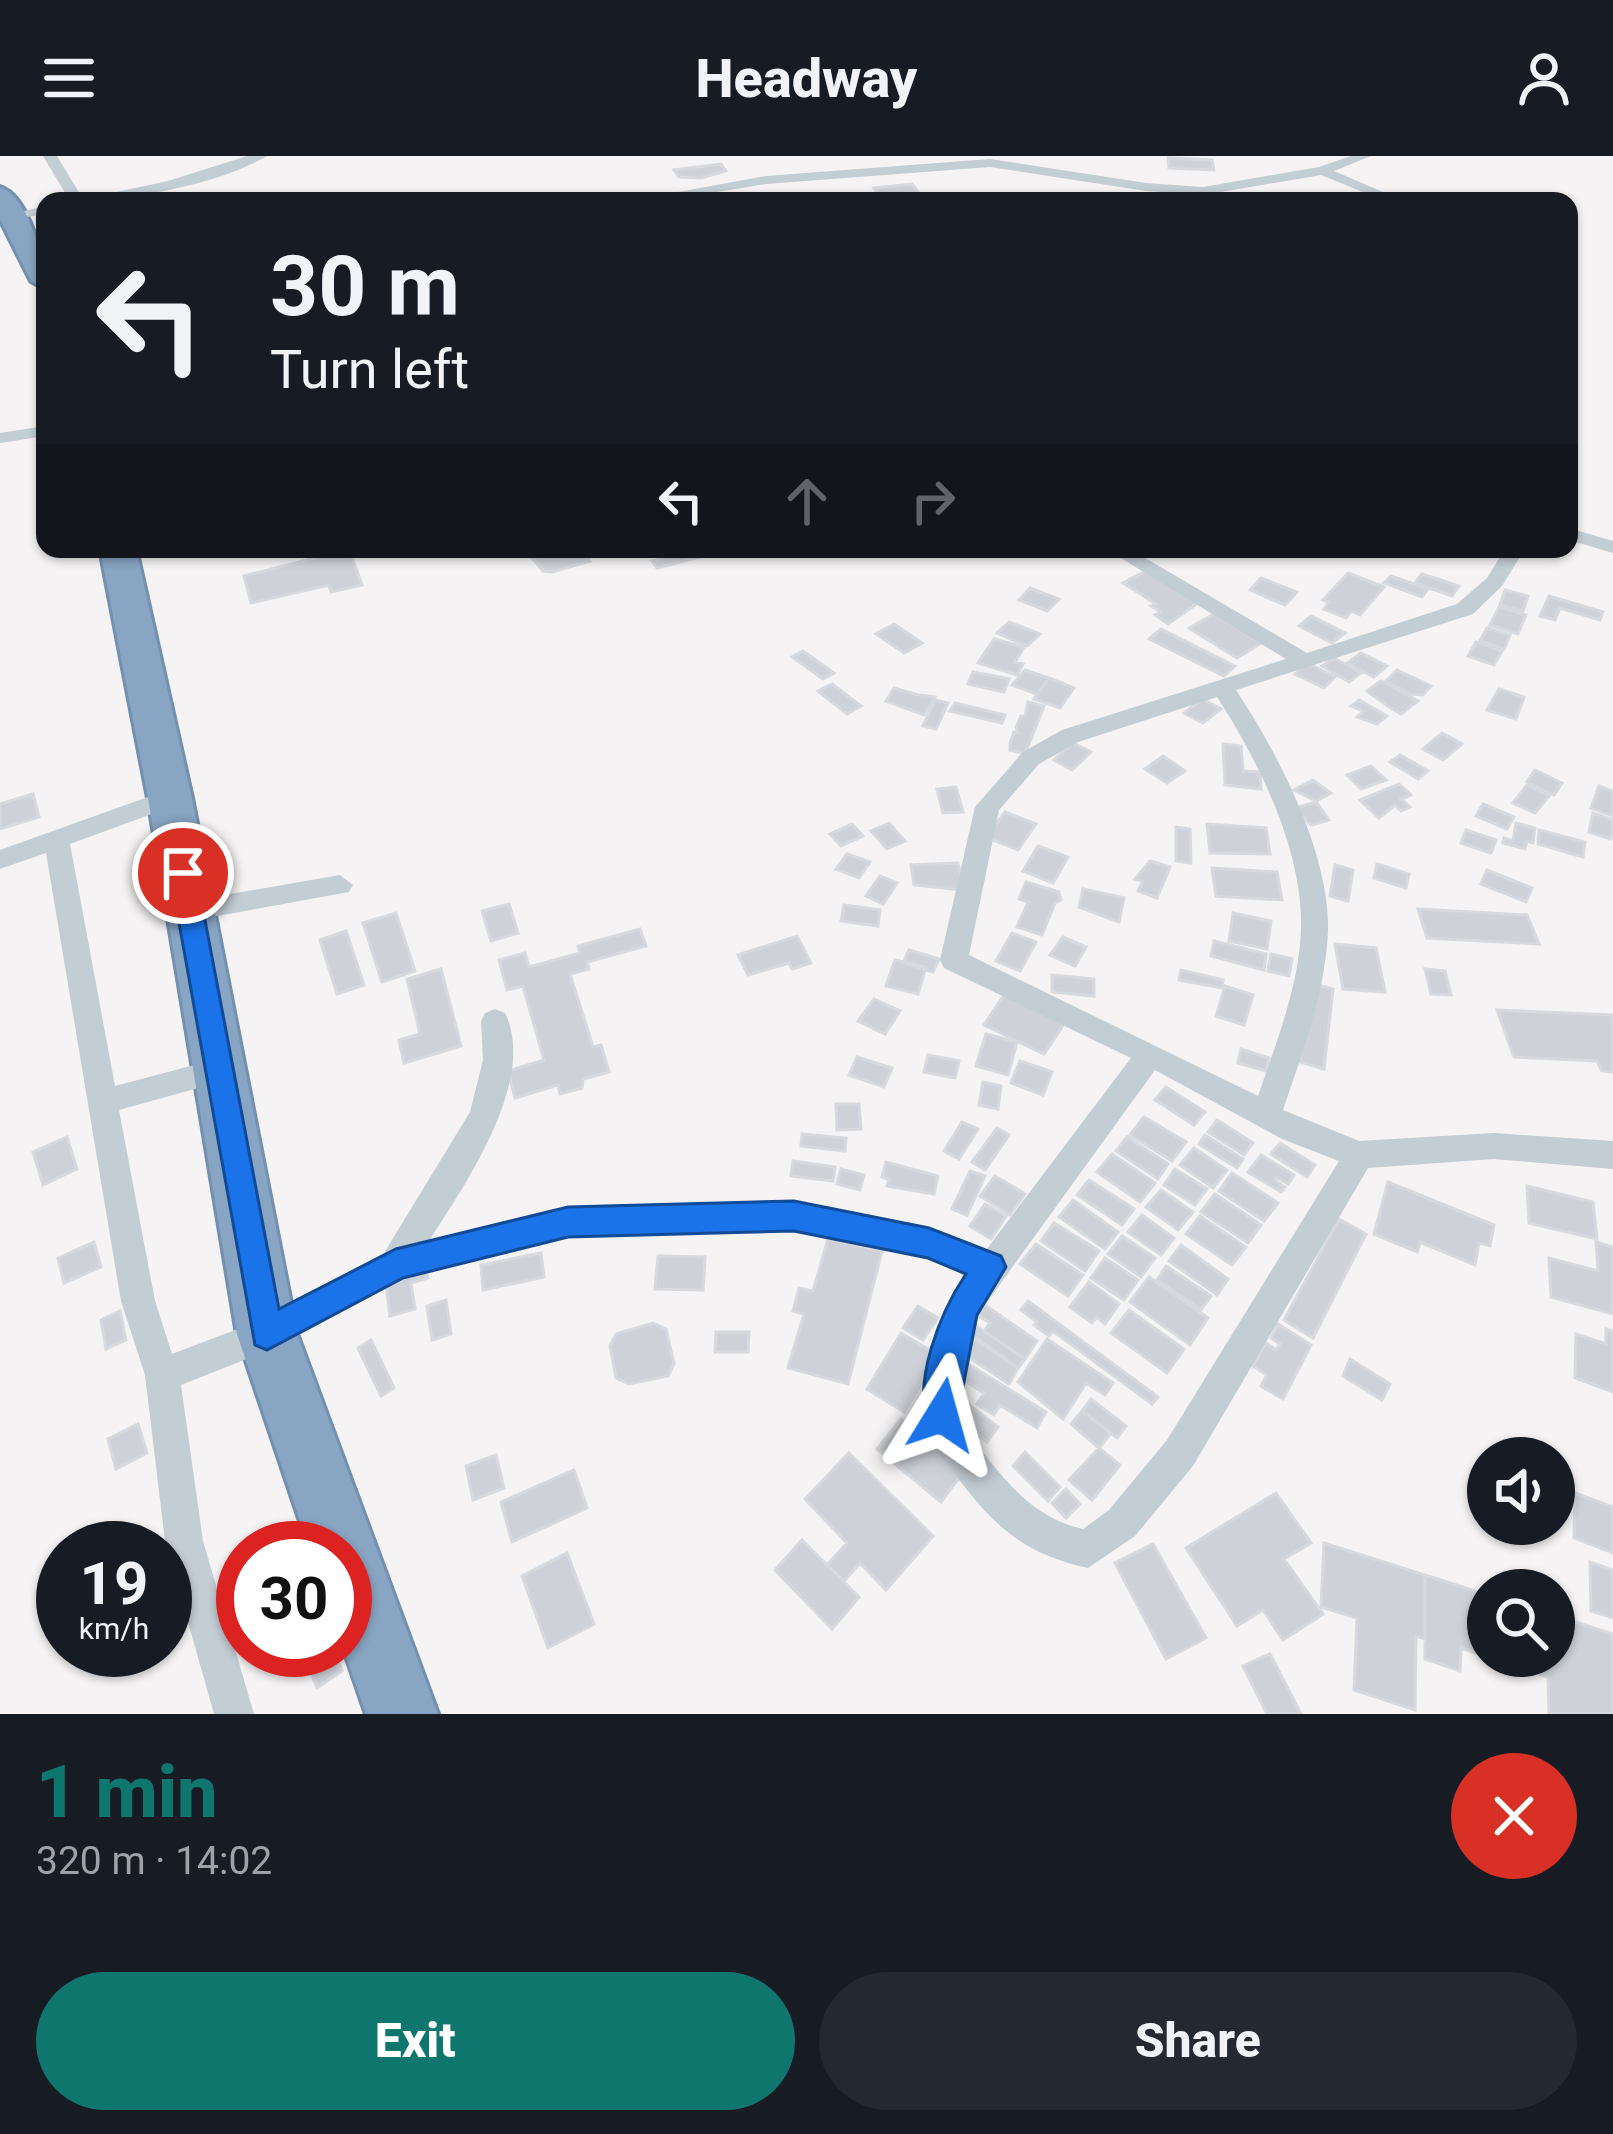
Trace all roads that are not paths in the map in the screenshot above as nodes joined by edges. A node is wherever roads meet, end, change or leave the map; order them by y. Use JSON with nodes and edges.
{"nodes":[{"id":1,"x":50,"y":156,"type":"edge"},
{"id":2,"x":260,"y":156,"type":"edge"},
{"id":3,"x":1364,"y":156,"type":"edge"},
{"id":4,"x":907,"y":162,"type":"edge"},
{"id":5,"x":1322,"y":171,"type":"junction"},
{"id":6,"x":766,"y":180,"type":"junction"},
{"id":7,"x":72,"y":192,"type":"edge"},
{"id":8,"x":135,"y":192,"type":"edge"},
{"id":9,"x":692,"y":192,"type":"edge"},
{"id":10,"x":772,"y":192,"type":"edge"},
{"id":11,"x":1374,"y":192,"type":"edge"},
{"id":12,"x":8,"y":205,"type":"edge"},
{"id":13,"x":36,"y":259,"type":"edge"},
{"id":14,"x":36,"y":432,"type":"edge"},
{"id":15,"x":0,"y":438,"type":"edge"},
{"id":16,"x":1578,"y":537,"type":"edge"},
{"id":17,"x":1613,"y":548,"type":"edge"},
{"id":18,"x":120,"y":558,"type":"edge"},
{"id":19,"x":1131,"y":558,"type":"edge"},
{"id":20,"x":1510,"y":558,"type":"edge"},
{"id":21,"x":1303,"y":660,"type":"junction"},
{"id":22,"x":1221,"y":686,"type":"junction"},
{"id":23,"x":170,"y":798,"type":"junction"},
{"id":24,"x":56,"y":839,"type":"junction"},
{"id":25,"x":0,"y":860,"type":"edge"},
{"id":26,"x":340,"y":885,"type":"dead end"},
{"id":27,"x":190,"y":911,"type":"junction"},
{"id":28,"x":495,"y":1022,"type":"dead end"},
{"id":29,"x":1151,"y":1054,"type":"junction"},
{"id":30,"x":217,"y":1071,"type":"junction"},
{"id":31,"x":101,"y":1102,"type":"junction"},
{"id":32,"x":1266,"y":1115,"type":"junction"},
{"id":33,"x":1359,"y":1155,"type":"junction"},
{"id":34,"x":1613,"y":1155,"type":"edge"},
{"id":35,"x":396,"y":1264,"type":"junction"},
{"id":36,"x":989,"y":1267,"type":"junction"},
{"id":37,"x":267,"y":1334,"type":"junction"},
{"id":38,"x":162,"y":1375,"type":"junction"},
{"id":39,"x":234,"y":1714,"type":"edge"},
{"id":40,"x":402,"y":1714,"type":"edge"}],
"edges":[{"from":1,"to":7,"type":"street"},
{"from":2,"to":8,"type":"street"},
{"from":3,"to":5,"type":"street"},
{"from":4,"to":5,"type":"street"},
{"from":4,"to":6,"type":"street"},
{"from":5,"to":11,"type":"street"},
{"from":6,"to":9,"type":"street"},
{"from":6,"to":10,"type":"street"},
{"from":12,"to":13,"type":"highway"},
{"from":14,"to":15,"type":"street"},
{"from":16,"to":17,"type":"street"},
{"from":18,"to":23,"type":"highway"},
{"from":19,"to":21,"type":"street"},
{"from":20,"to":21,"type":"street"},
{"from":21,"to":22,"type":"street"},
{"from":22,"to":29,"type":"street"},
{"from":22,"to":32,"type":"street"},
{"from":23,"to":24,"type":"street"},
{"from":23,"to":27,"type":"highway"},
{"from":24,"to":25,"type":"street"},
{"from":24,"to":31,"type":"street"},
{"from":26,"to":27,"type":"street"},
{"from":27,"to":30,"type":"highway"},
{"from":28,"to":35,"type":"street"},
{"from":29,"to":32,"type":"street"},
{"from":29,"to":36,"type":"street"},
{"from":30,"to":31,"type":"street"},
{"from":30,"to":37,"type":"highway"},
{"from":31,"to":38,"type":"street"},
{"from":32,"to":33,"type":"street"},
{"from":33,"to":34,"type":"street"},
{"from":33,"to":36,"type":"street"},
{"from":35,"to":36,"type":"street"},
{"from":35,"to":37,"type":"street"},
{"from":37,"to":38,"type":"street"},
{"from":37,"to":40,"type":"highway"},
{"from":38,"to":39,"type":"street"}]}
